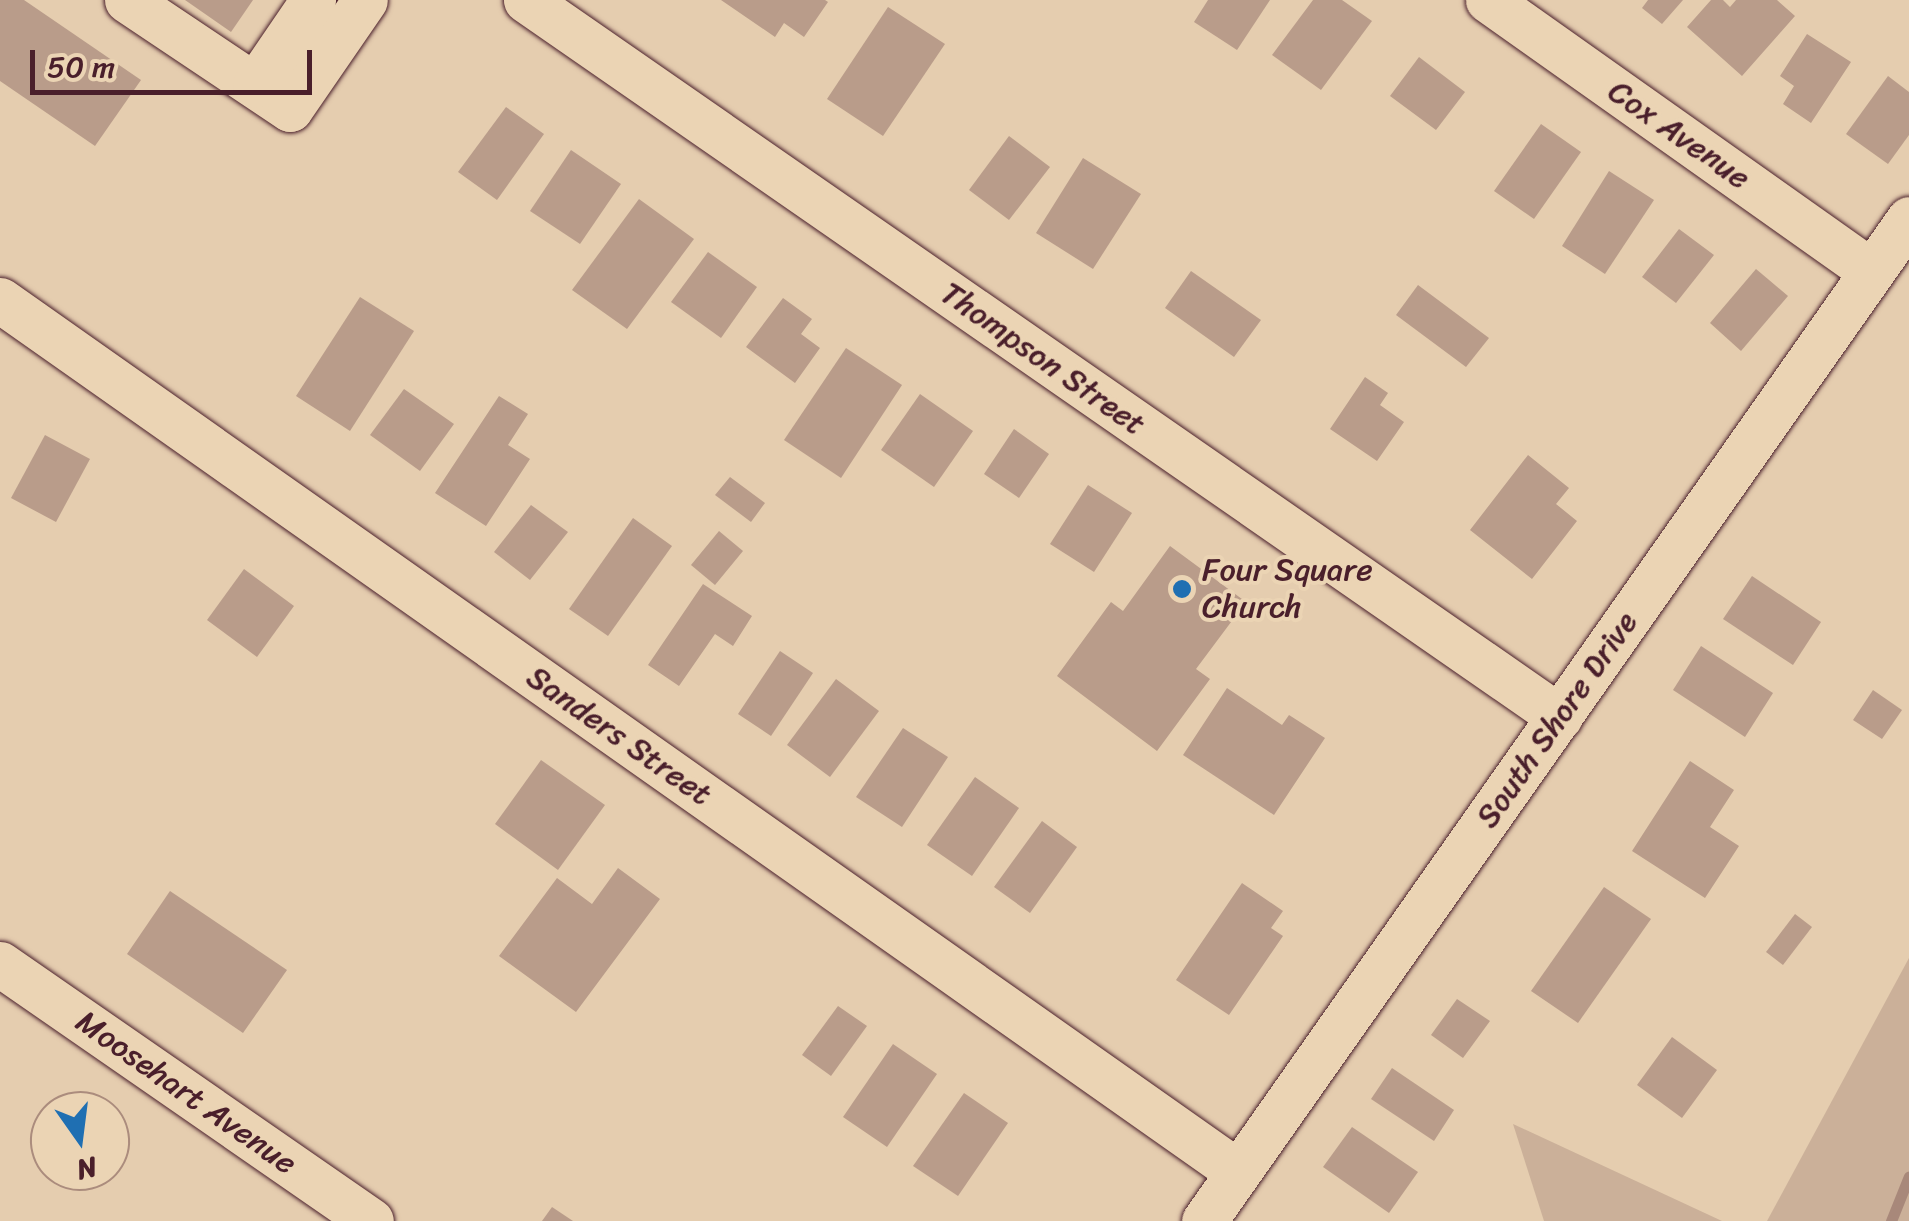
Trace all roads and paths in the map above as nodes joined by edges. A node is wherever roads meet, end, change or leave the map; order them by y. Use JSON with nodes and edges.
{"nodes":[{"id":1,"x":127,"y":0,"type":"edge"},
{"id":2,"x":313,"y":0,"type":"edge"},
{"id":3,"x":365,"y":0,"type":"edge"},
{"id":4,"x":526,"y":0,"type":"edge"},
{"id":5,"x":1488,"y":0,"type":"edge"},
{"id":6,"x":255,"y":85,"type":"junction"},
{"id":7,"x":1909,"y":219,"type":"edge"},
{"id":8,"x":1869,"y":270,"type":"junction"},
{"id":9,"x":3,"y":310,"type":"edge"},
{"id":10,"x":1560,"y":717,"type":"junction"},
{"id":11,"x":0,"y":964,"type":"edge"},
{"id":12,"x":1238,"y":1172,"type":"junction"},
{"id":13,"x":371,"y":1221,"type":"edge"},
{"id":14,"x":1204,"y":1221,"type":"edge"}],
"edges":[{"from":1,"to":6,"type":"street"},
{"from":2,"to":6,"type":"street"},
{"from":3,"to":6,"type":"street"},
{"from":4,"to":10,"type":"street","name":"Thompson Street"},
{"from":5,"to":8,"type":"street","name":"Cox Avenue"},
{"from":7,"to":8,"type":"street","name":"South Shore Drive"},
{"from":8,"to":10,"type":"street","name":"South Shore Drive"},
{"from":9,"to":12,"type":"street","name":"Sanders Street"},
{"from":10,"to":12,"type":"street","name":"South Shore Drive"},
{"from":11,"to":13,"type":"street","name":"Moosehart Avenue"},
{"from":12,"to":14,"type":"street","name":"South Shore Drive"}]}
